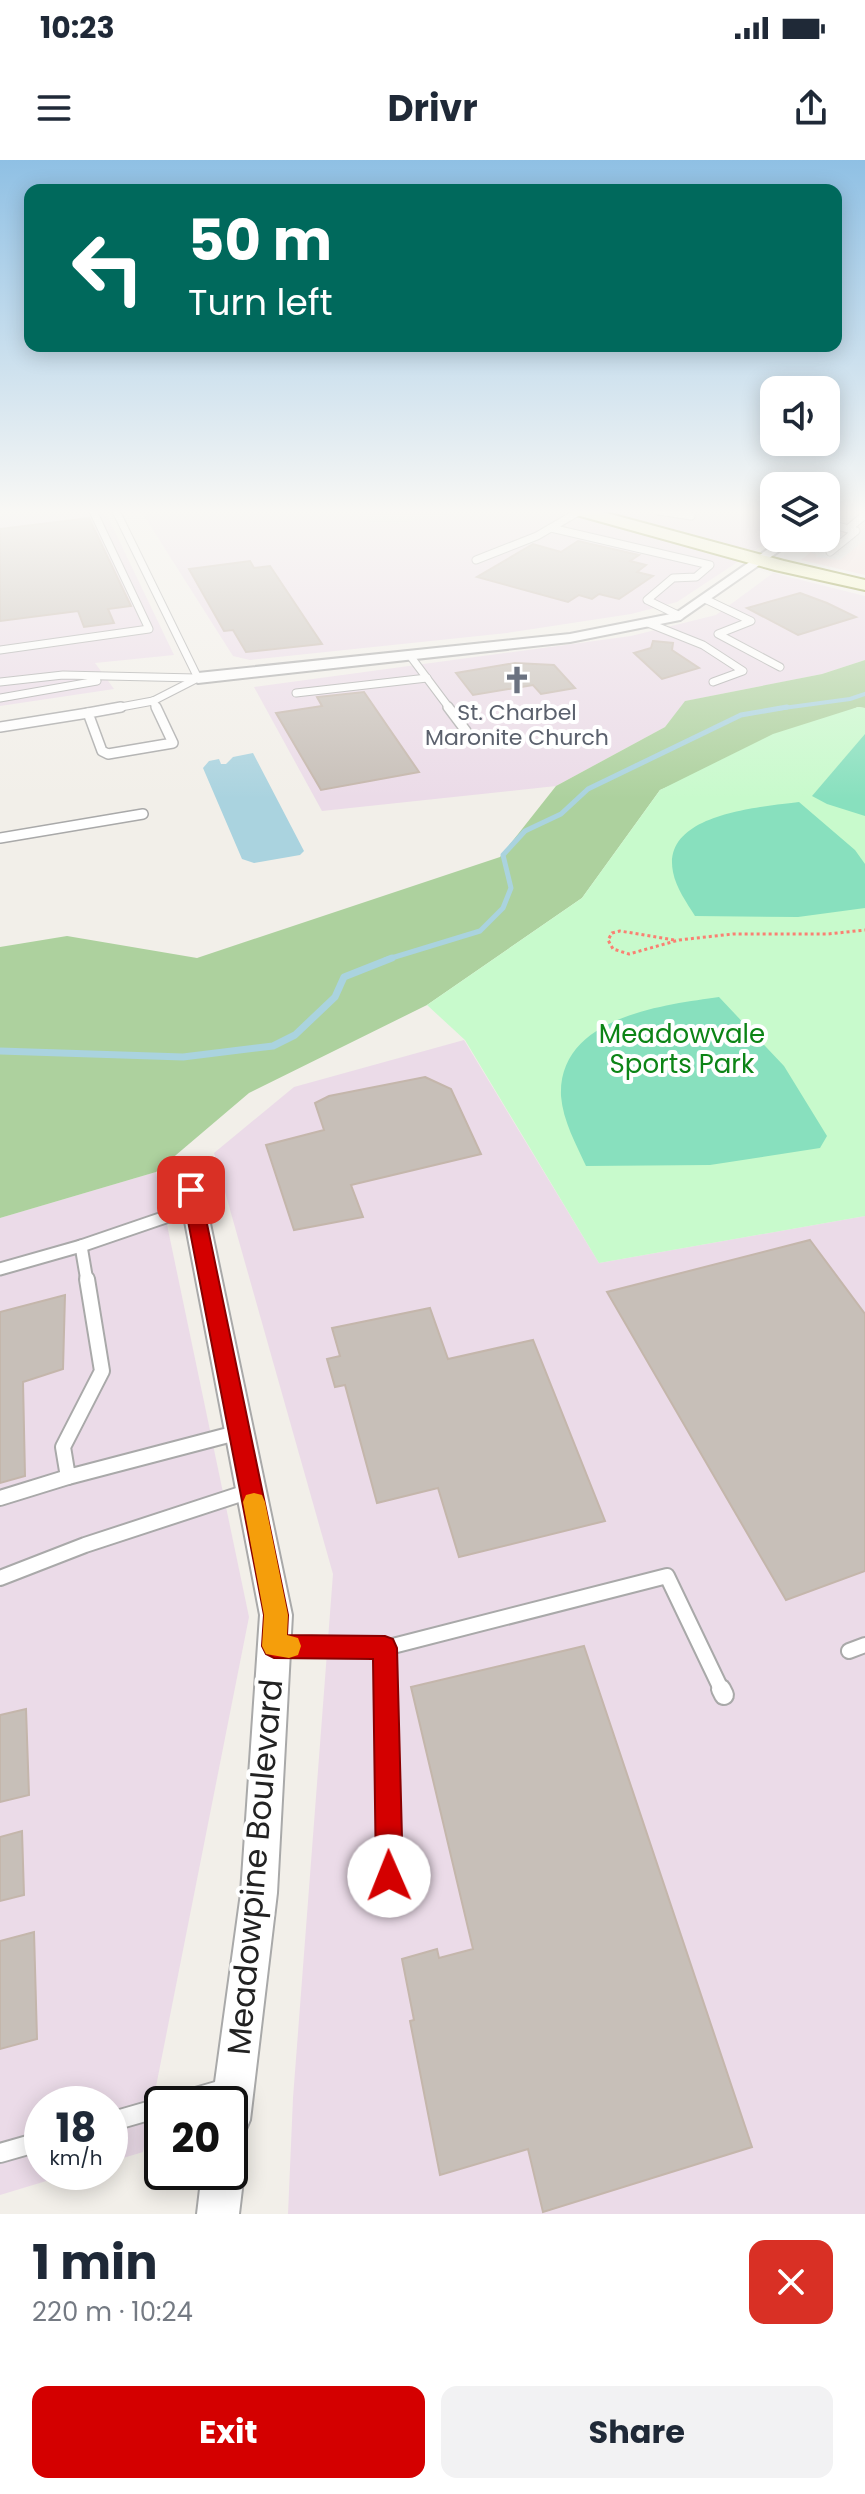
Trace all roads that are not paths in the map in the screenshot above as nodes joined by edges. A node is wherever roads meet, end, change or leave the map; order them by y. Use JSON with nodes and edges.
{"nodes":[{"id":1,"x":138,"y":607,"type":"edge"},
{"id":2,"x":163,"y":607,"type":"edge"},
{"id":3,"x":661,"y":607,"type":"edge"},
{"id":4,"x":695,"y":607,"type":"edge"},
{"id":5,"x":721,"y":607,"type":"edge"},
{"id":6,"x":680,"y":616,"type":"junction"},
{"id":7,"x":648,"y":623,"type":"junction"},
{"id":8,"x":0,"y":650,"type":"edge"},
{"id":9,"x":411,"y":657,"type":"junction"},
{"id":10,"x":780,"y":667,"type":"dead end"},
{"id":11,"x":120,"y":676,"type":"junction"},
{"id":12,"x":198,"y":678,"type":"junction"},
{"id":13,"x":427,"y":678,"type":"junction"},
{"id":14,"x":0,"y":682,"type":"edge"},
{"id":15,"x":713,"y":682,"type":"dead end"},
{"id":16,"x":296,"y":693,"type":"dead end"},
{"id":17,"x":0,"y":698,"type":"edge"},
{"id":18,"x":153,"y":701,"type":"junction"},
{"id":19,"x":88,"y":713,"type":"junction"},
{"id":20,"x":0,"y":727,"type":"edge"},
{"id":21,"x":466,"y":731,"type":"dead end"},
{"id":22,"x":143,"y":814,"type":"dead end"},
{"id":23,"x":0,"y":838,"type":"edge"},
{"id":24,"x":193,"y":1199,"type":"joint"},
{"id":25,"x":81,"y":1246,"type":"junction"},
{"id":26,"x":0,"y":1269,"type":"edge"},
{"id":27,"x":240,"y":1432,"type":"junction"},
{"id":28,"x":68,"y":1477,"type":"junction"},
{"id":29,"x":251,"y":1491,"type":"junction"},
{"id":30,"x":0,"y":1498,"type":"edge"},
{"id":31,"x":0,"y":1578,"type":"edge"},
{"id":32,"x":274,"y":1646,"type":"junction"},
{"id":33,"x":385,"y":1648,"type":"junction"},
{"id":34,"x":724,"y":1695,"type":"dead end"},
{"id":35,"x":389,"y":1876,"type":"dead end"},
{"id":36,"x":234,"y":2086,"type":"edge"},
{"id":37,"x":24,"y":2146,"type":"edge"},
{"id":38,"x":0,"y":2153,"type":"edge"},
{"id":39,"x":221,"y":2190,"type":"edge"},
{"id":40,"x":218,"y":2214,"type":"edge"}],
"edges":[{"from":1,"to":8,"type":"lane"},
{"from":2,"to":12,"type":"lane"},
{"from":3,"to":6,"type":"lane"},
{"from":4,"to":6,"type":"street"},
{"from":5,"to":10,"type":"lane"},
{"from":6,"to":7,"type":"street"},
{"from":7,"to":9,"type":"street"},
{"from":7,"to":15,"type":"lane"},
{"from":9,"to":12,"type":"street"},
{"from":9,"to":13,"type":"lane"},
{"from":11,"to":12,"type":"lane"},
{"from":11,"to":14,"type":"lane"},
{"from":11,"to":17,"type":"lane"},
{"from":12,"to":18,"type":"lane"},
{"from":13,"to":16,"type":"lane"},
{"from":13,"to":21,"type":"lane"},
{"from":18,"to":19,"type":"lane"},
{"from":18,"to":19,"type":"lane"},
{"from":19,"to":20,"type":"lane"},
{"from":22,"to":23,"type":"lane"},
{"from":24,"to":25,"type":"lane"},
{"from":24,"to":27,"type":"street","name":"Meadowpine Boulevard"},
{"from":25,"to":26,"type":"lane"},
{"from":25,"to":28,"type":"lane"},
{"from":27,"to":28,"type":"lane"},
{"from":27,"to":29,"type":"street","name":"Meadowpine Boulevard"},
{"from":28,"to":30,"type":"lane"},
{"from":29,"to":31,"type":"lane"},
{"from":29,"to":32,"type":"street","name":"Meadowpine Boulevard"},
{"from":32,"to":33,"type":"lane"},
{"from":32,"to":36,"type":"street","name":"Meadowpine Boulevard"},
{"from":33,"to":34,"type":"lane"},
{"from":33,"to":35,"type":"lane"},
{"from":37,"to":38,"type":"lane"},
{"from":39,"to":40,"type":"street"}]}
